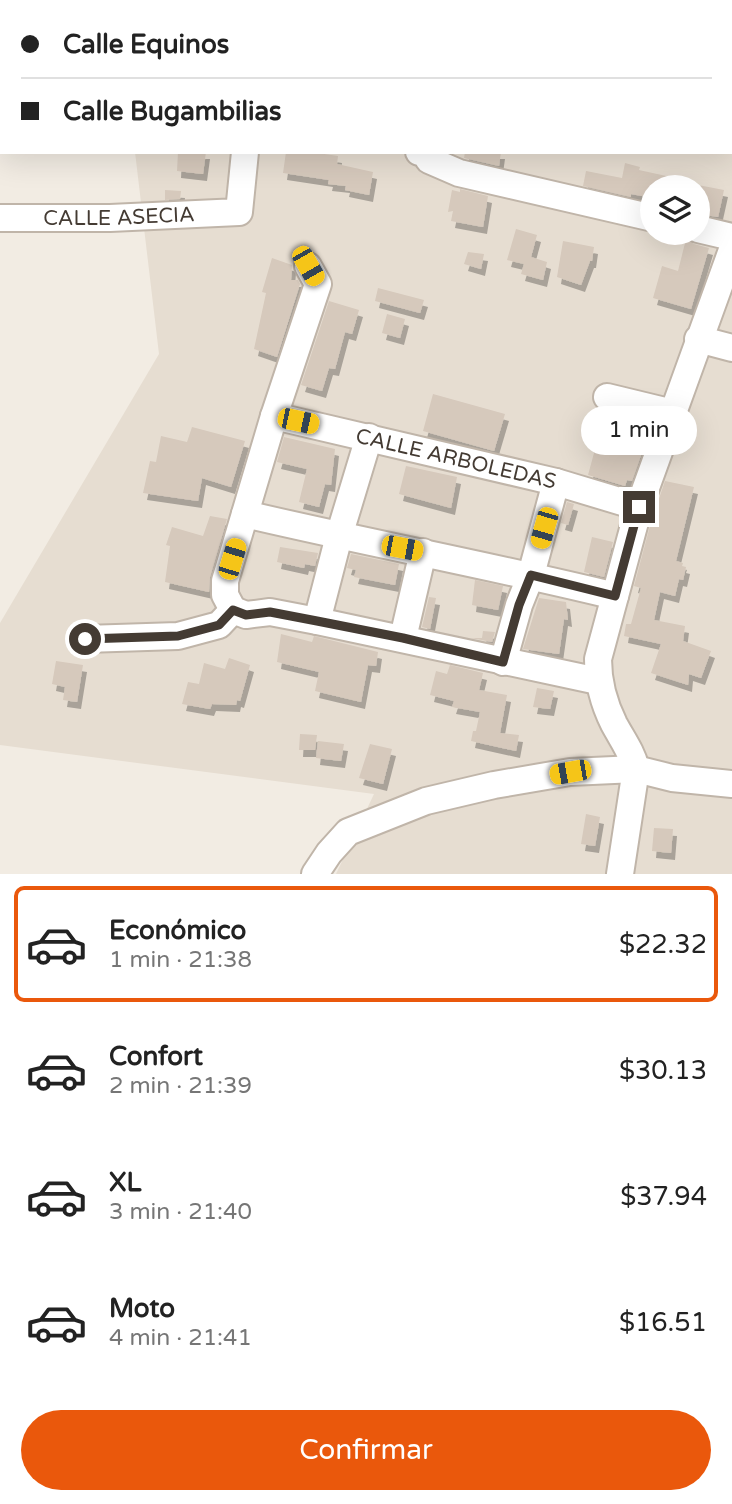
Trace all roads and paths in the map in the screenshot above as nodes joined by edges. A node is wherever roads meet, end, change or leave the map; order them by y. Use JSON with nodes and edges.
{"nodes":[{"id":1,"x":245,"y":154,"type":"edge"},
{"id":2,"x":426,"y":154,"type":"edge"},
{"id":3,"x":640,"y":215,"type":"edge"},
{"id":4,"x":0,"y":218,"type":"edge"},
{"id":5,"x":710,"y":232,"type":"edge"},
{"id":6,"x":732,"y":237,"type":"edge"},
{"id":7,"x":732,"y":250,"type":"edge"},
{"id":8,"x":308,"y":266,"type":"dead end"},
{"id":9,"x":698,"y":339,"type":"junction"},
{"id":10,"x":732,"y":348,"type":"edge"},
{"id":11,"x":607,"y":397,"type":"dead end"},
{"id":12,"x":673,"y":413,"type":"junction"},
{"id":13,"x":274,"y":416,"type":"junction"},
{"id":14,"x":369,"y":438,"type":"junction"},
{"id":15,"x":556,"y":482,"type":"junction"},
{"id":16,"x":639,"y":507,"type":"junction"},
{"id":17,"x":245,"y":514,"type":"junction"},
{"id":18,"x":339,"y":536,"type":"junction"},
{"id":19,"x":423,"y":552,"type":"junction"},
{"id":20,"x":531,"y":575,"type":"junction"},
{"id":21,"x":615,"y":596,"type":"junction"},
{"id":22,"x":233,"y":610,"type":"junction"},
{"id":23,"x":317,"y":621,"type":"junction"},
{"id":24,"x":403,"y":638,"type":"junction"},
{"id":25,"x":85,"y":639,"type":"dead end"},
{"id":26,"x":503,"y":662,"type":"junction"},
{"id":27,"x":598,"y":681,"type":"junction"},
{"id":28,"x":636,"y":769,"type":"junction"},
{"id":29,"x":732,"y":785,"type":"edge"},
{"id":30,"x":315,"y":874,"type":"edge"},
{"id":31,"x":620,"y":874,"type":"edge"}],
"edges":[{"from":1,"to":4,"type":"street","name":"CALLE ASECIA"},
{"from":2,"to":3,"type":"street"},
{"from":5,"to":6,"type":"street"},
{"from":7,"to":9,"type":"street"},
{"from":8,"to":13,"type":"street"},
{"from":9,"to":10,"type":"street"},
{"from":9,"to":12,"type":"street"},
{"from":11,"to":12,"type":"street"},
{"from":12,"to":16,"type":"street"},
{"from":13,"to":14,"type":"street","name":"CALLE ARBOLEDAS"},
{"from":13,"to":17,"type":"street"},
{"from":14,"to":15,"type":"street","name":"CALLE ARBOLEDAS"},
{"from":14,"to":18,"type":"street"},
{"from":15,"to":16,"type":"street","name":"CALLE ARBOLEDAS"},
{"from":15,"to":20,"type":"street"},
{"from":16,"to":21,"type":"street"},
{"from":17,"to":18,"type":"street"},
{"from":17,"to":22,"type":"street"},
{"from":18,"to":19,"type":"street"},
{"from":18,"to":23,"type":"street"},
{"from":19,"to":20,"type":"street"},
{"from":19,"to":24,"type":"street"},
{"from":20,"to":21,"type":"street"},
{"from":20,"to":26,"type":"street"},
{"from":21,"to":27,"type":"street"},
{"from":22,"to":23,"type":"street"},
{"from":22,"to":25,"type":"street"},
{"from":23,"to":24,"type":"street"},
{"from":24,"to":26,"type":"street"},
{"from":26,"to":27,"type":"street"},
{"from":27,"to":28,"type":"street"},
{"from":28,"to":29,"type":"street"},
{"from":28,"to":30,"type":"street"},
{"from":28,"to":31,"type":"street"}]}
